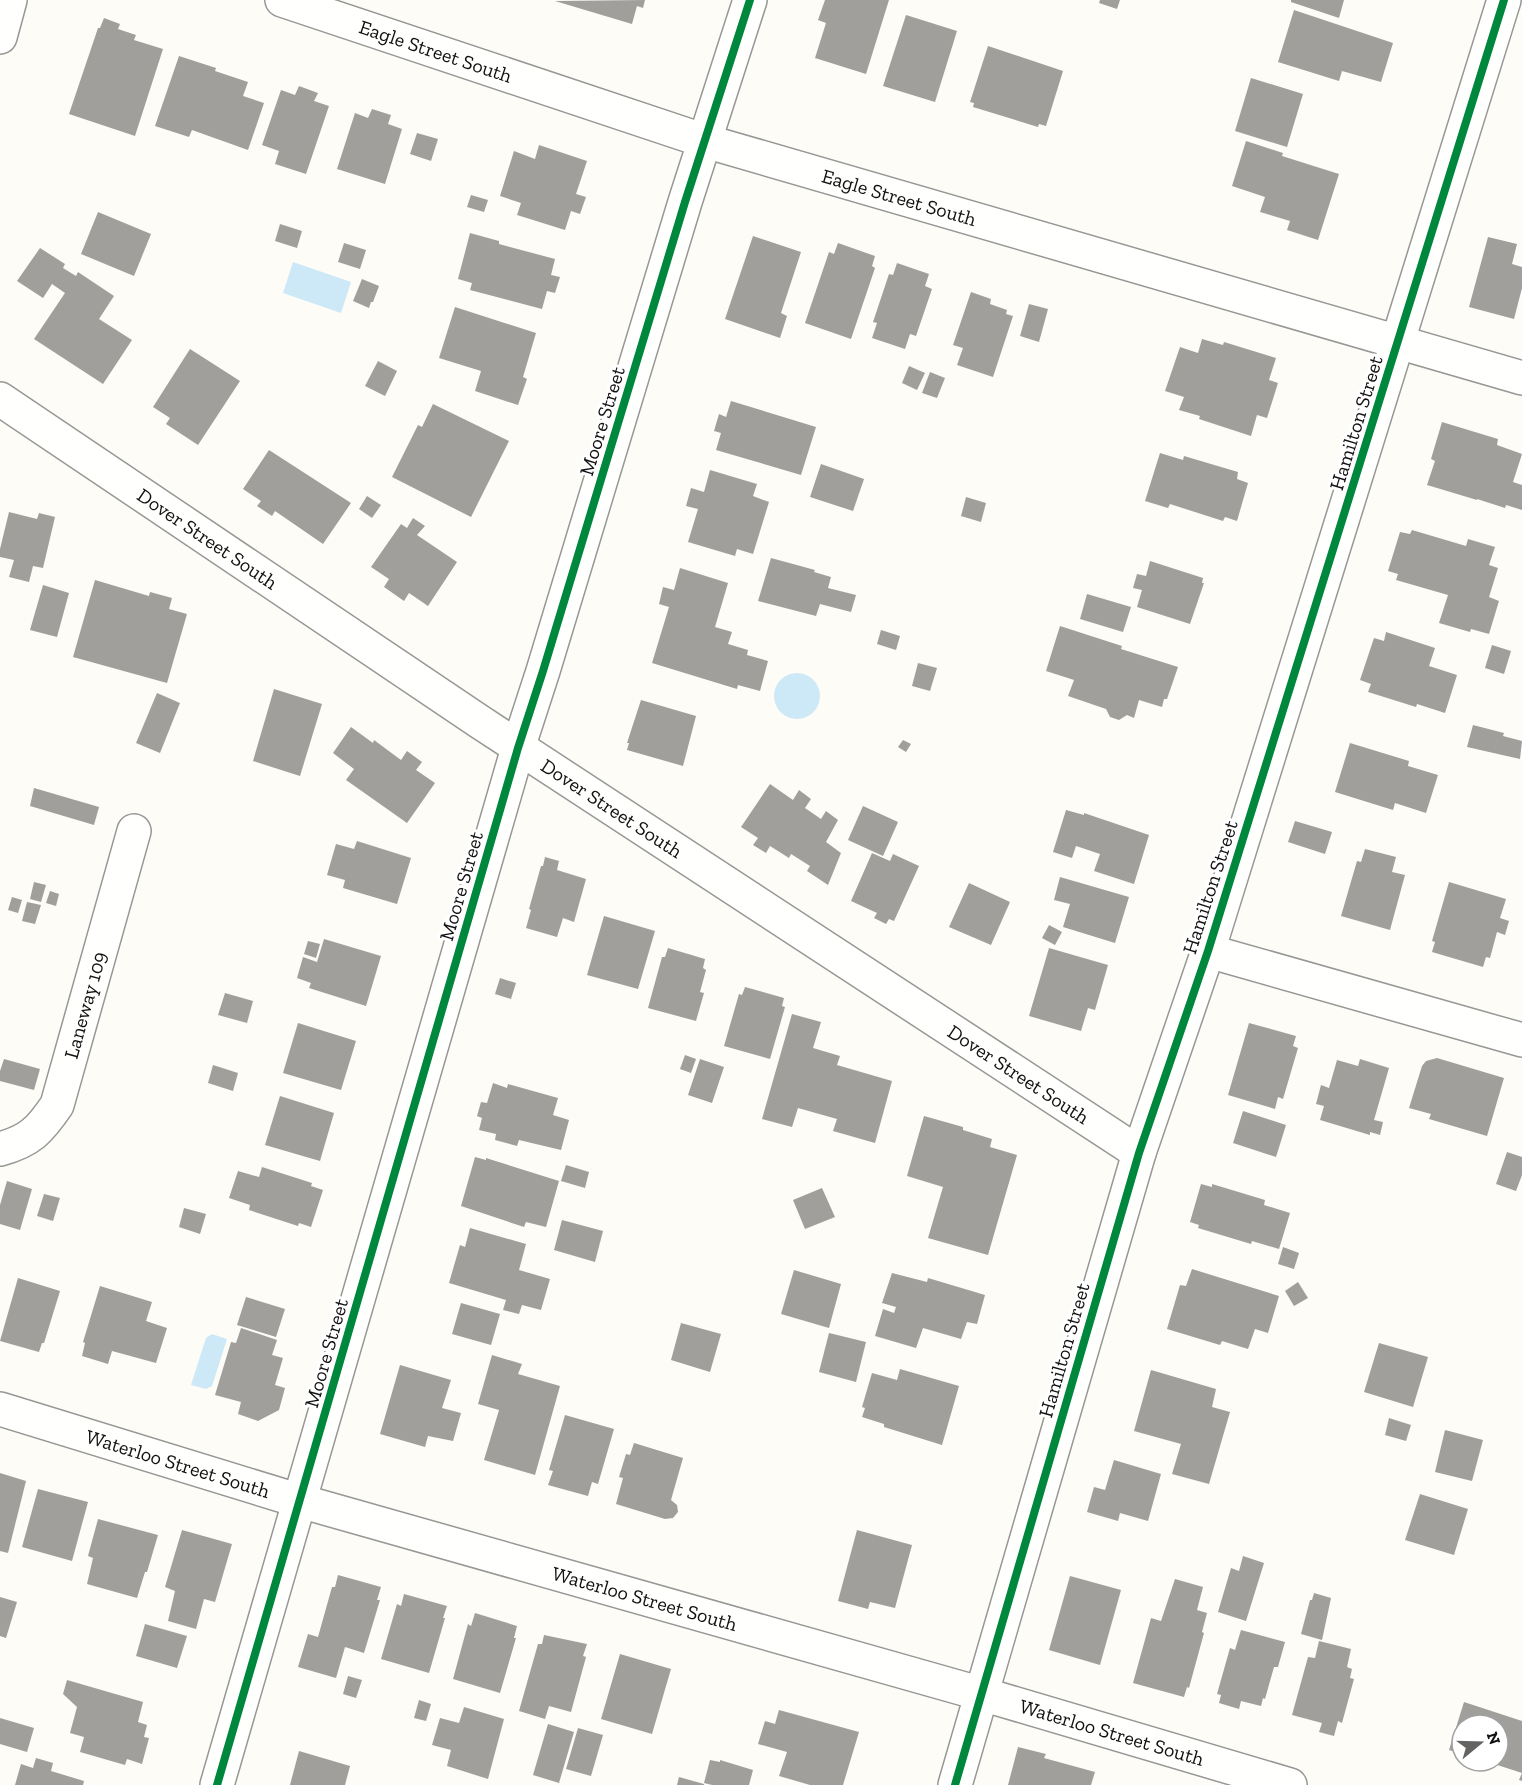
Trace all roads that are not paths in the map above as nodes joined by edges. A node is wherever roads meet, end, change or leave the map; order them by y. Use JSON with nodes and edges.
{"nodes":[{"id":1,"x":10,"y":0,"type":"edge"},
{"id":2,"x":282,"y":0,"type":"edge"},
{"id":3,"x":750,"y":0,"type":"edge"},
{"id":4,"x":1504,"y":0,"type":"edge"},
{"id":5,"x":0,"y":37,"type":"edge"},
{"id":6,"x":705,"y":141,"type":"junction"},
{"id":7,"x":1398,"y":342,"type":"junction"},
{"id":8,"x":1522,"y":378,"type":"edge"},
{"id":9,"x":0,"y":399,"type":"edge"},
{"id":10,"x":518,"y":748,"type":"junction"},
{"id":11,"x":134,"y":831,"type":"dead end"},
{"id":12,"x":1208,"y":951,"type":"junction"},
{"id":13,"x":1522,"y":1040,"type":"edge"},
{"id":14,"x":0,"y":1149,"type":"edge"},
{"id":15,"x":1138,"y":1153,"type":"junction"},
{"id":16,"x":0,"y":1409,"type":"edge"},
{"id":17,"x":300,"y":1501,"type":"junction"},
{"id":18,"x":982,"y":1694,"type":"junction"},
{"id":19,"x":217,"y":1785,"type":"edge"},
{"id":20,"x":955,"y":1785,"type":"edge"},
{"id":21,"x":1290,"y":1785,"type":"edge"}],
"edges":[{"from":1,"to":5,"type":"street"},
{"from":2,"to":6,"type":"street","name":"Eagle Street South"},
{"from":3,"to":6,"type":"street","name":"Moore Street"},
{"from":4,"to":7,"type":"street","name":"Hamilton Street"},
{"from":6,"to":7,"type":"street","name":"Eagle Street South"},
{"from":6,"to":10,"type":"street","name":"Moore Street"},
{"from":7,"to":8,"type":"street","name":"Eagle Street South"},
{"from":7,"to":12,"type":"street","name":"Hamilton Street"},
{"from":9,"to":10,"type":"street","name":"Dover Street South"},
{"from":10,"to":15,"type":"street","name":"Dover Street South"},
{"from":10,"to":17,"type":"street","name":"Moore Street"},
{"from":11,"to":14,"type":"street","name":"Laneway 109"},
{"from":12,"to":13,"type":"street"},
{"from":12,"to":15,"type":"street","name":"Hamilton Street"},
{"from":15,"to":18,"type":"street","name":"Hamilton Street"},
{"from":16,"to":17,"type":"street","name":"Waterloo Street South"},
{"from":17,"to":18,"type":"street","name":"Waterloo Street South"},
{"from":17,"to":19,"type":"street","name":"Moore Street"},
{"from":18,"to":20,"type":"street","name":"Hamilton Street"},
{"from":18,"to":21,"type":"street","name":"Waterloo Street South"}]}
